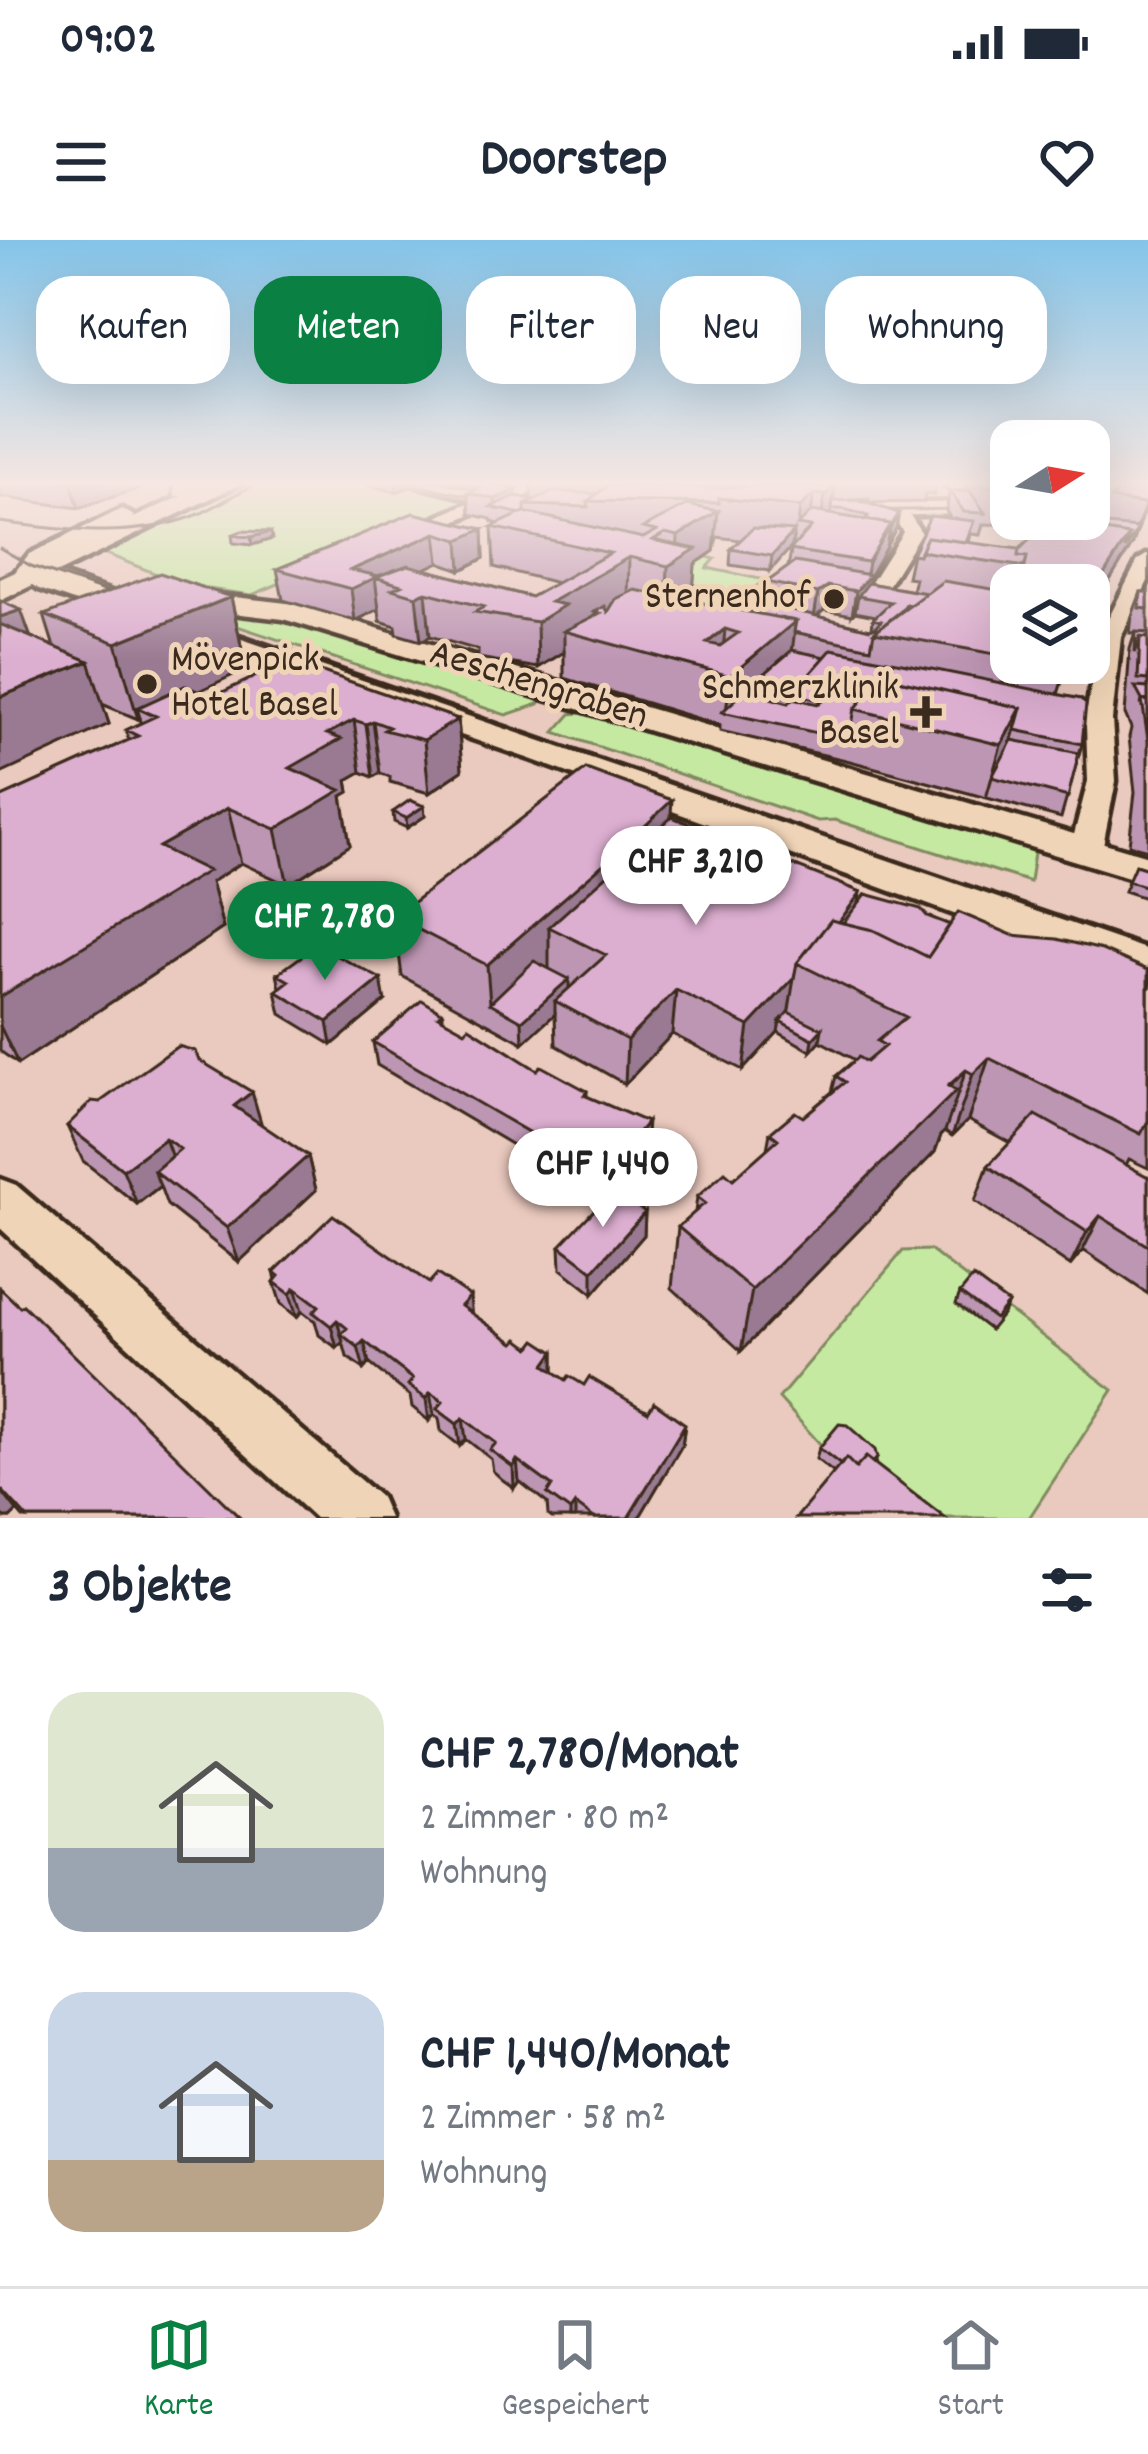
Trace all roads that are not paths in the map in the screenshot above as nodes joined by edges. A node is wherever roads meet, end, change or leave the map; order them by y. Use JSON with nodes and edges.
{"nodes":[{"id":1,"x":72,"y":542,"type":"edge"},
{"id":2,"x":98,"y":542,"type":"edge"},
{"id":3,"x":906,"y":542,"type":"edge"},
{"id":4,"x":66,"y":556,"type":"junction"},
{"id":5,"x":1148,"y":560,"type":"edge"},
{"id":6,"x":15,"y":571,"type":"edge"},
{"id":7,"x":76,"y":591,"type":"junction"},
{"id":8,"x":873,"y":595,"type":"edge"},
{"id":9,"x":0,"y":596,"type":"edge"},
{"id":10,"x":1111,"y":637,"type":"edge"},
{"id":11,"x":290,"y":664,"type":"junction"},
{"id":12,"x":252,"y":682,"type":"edge"},
{"id":13,"x":1011,"y":702,"type":"edge"},
{"id":14,"x":589,"y":703,"type":"junction"},
{"id":15,"x":1099,"y":720,"type":"junction"},
{"id":16,"x":543,"y":751,"type":"junction"},
{"id":17,"x":1086,"y":850,"type":"junction"},
{"id":18,"x":1148,"y":869,"type":"edge"},
{"id":19,"x":1148,"y":968,"type":"edge"},
{"id":20,"x":0,"y":1199,"type":"edge"},
{"id":21,"x":359,"y":1518,"type":"edge"}],
"edges":[{"from":1,"to":6,"type":"main road"},
{"from":2,"to":4,"type":"main road"},
{"from":3,"to":8,"type":"street"},
{"from":4,"to":6,"type":"main road"},
{"from":4,"to":14,"type":"main road","name":"Aeschengraben"},
{"from":5,"to":10,"type":"street"},
{"from":6,"to":7,"type":"main road","name":"Aeschengraben"},
{"from":6,"to":9,"type":"main road"},
{"from":7,"to":9,"type":"main road"},
{"from":7,"to":11,"type":"main road","name":"Aeschengraben"},
{"from":10,"to":15,"type":"street"},
{"from":11,"to":12,"type":"street"},
{"from":11,"to":16,"type":"main road","name":"Aeschengraben"},
{"from":13,"to":15,"type":"street"},
{"from":14,"to":16,"type":"main road"},
{"from":14,"to":17,"type":"main road","name":"Aeschengraben"},
{"from":15,"to":17,"type":"street"},
{"from":16,"to":19,"type":"main road","name":"Aeschengraben"},
{"from":17,"to":18,"type":"main road","name":"Aeschengraben"},
{"from":20,"to":21,"type":"street"}]}
